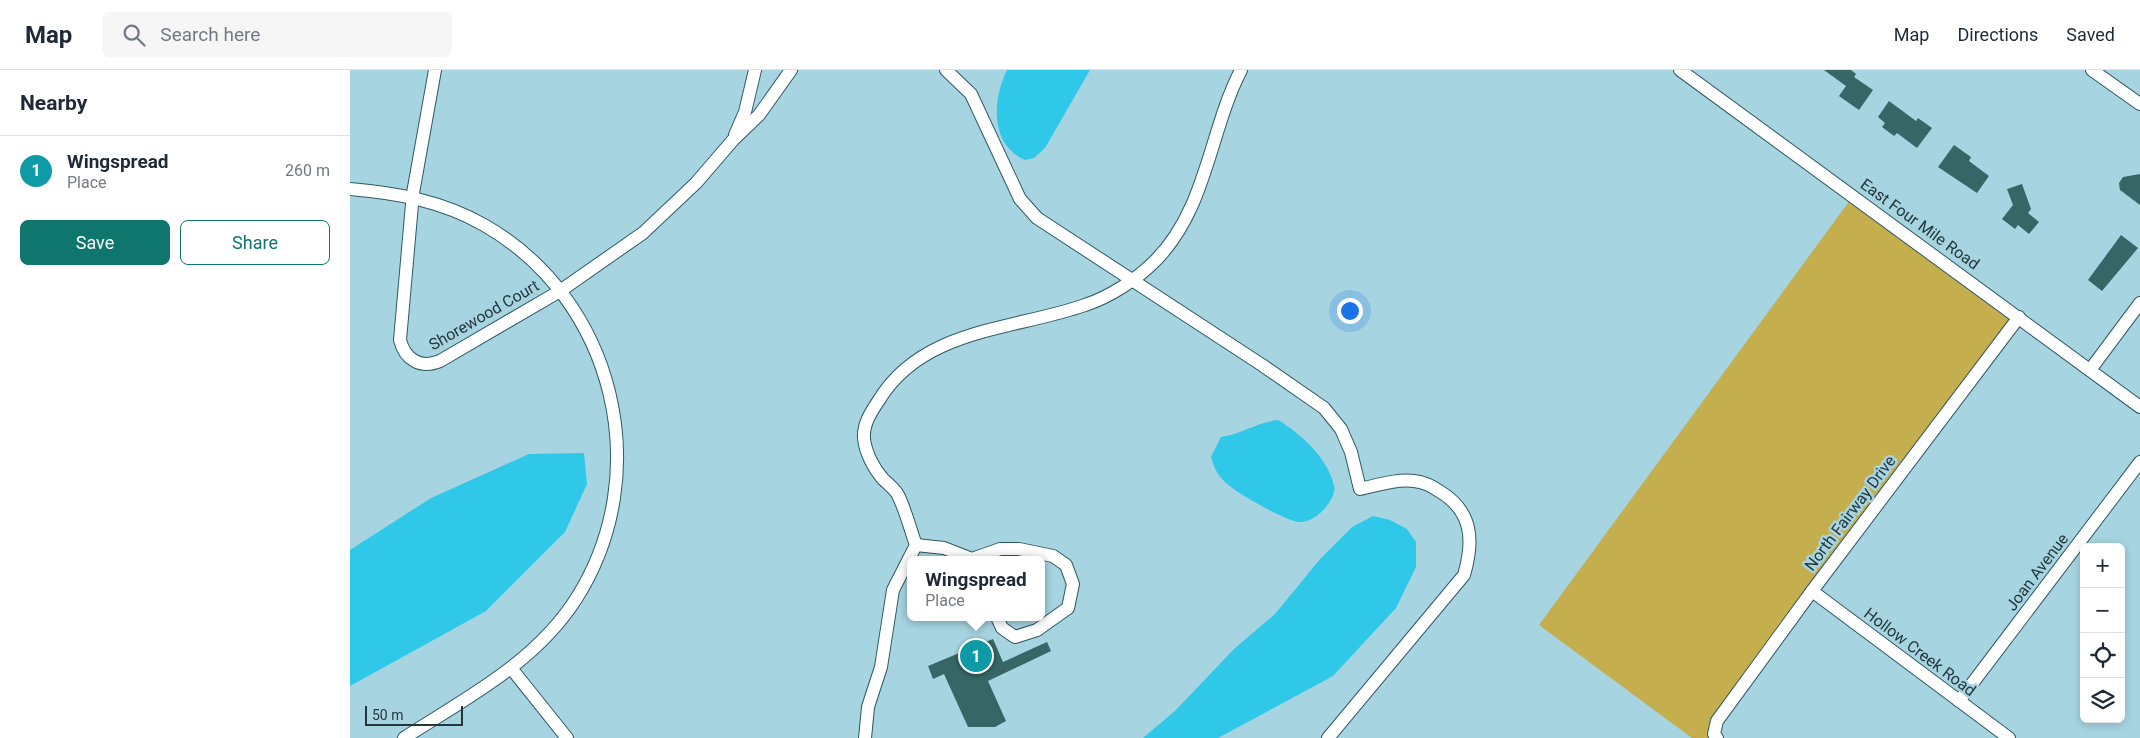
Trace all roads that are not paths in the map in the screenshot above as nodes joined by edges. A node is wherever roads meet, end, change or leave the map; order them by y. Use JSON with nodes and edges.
{"nodes":[{"id":1,"x":435,"y":70,"type":"edge"},
{"id":2,"x":755,"y":70,"type":"edge"},
{"id":3,"x":791,"y":70,"type":"edge"},
{"id":4,"x":946,"y":70,"type":"edge"},
{"id":5,"x":1241,"y":70,"type":"edge"},
{"id":6,"x":1680,"y":70,"type":"edge"},
{"id":7,"x":2092,"y":70,"type":"edge"},
{"id":8,"x":2140,"y":104,"type":"edge"},
{"id":9,"x":733,"y":140,"type":"junction"},
{"id":10,"x":350,"y":189,"type":"edge"},
{"id":11,"x":414,"y":197,"type":"junction"},
{"id":12,"x":1130,"y":280,"type":"junction"},
{"id":13,"x":560,"y":291,"type":"junction"},
{"id":14,"x":2140,"y":303,"type":"edge"},
{"id":15,"x":2019,"y":316,"type":"junction"},
{"id":16,"x":2090,"y":370,"type":"junction"},
{"id":17,"x":2140,"y":407,"type":"edge"},
{"id":18,"x":2140,"y":462,"type":"edge"},
{"id":19,"x":916,"y":545,"type":"junction"},
{"id":20,"x":910,"y":556,"type":"edge"},
{"id":21,"x":964,"y":556,"type":"edge"},
{"id":22,"x":980,"y":556,"type":"edge"},
{"id":23,"x":907,"y":563,"type":"edge"},
{"id":24,"x":1812,"y":591,"type":"junction"},
{"id":25,"x":999,"y":621,"type":"edge"},
{"id":26,"x":511,"y":668,"type":"junction"},
{"id":27,"x":1959,"y":701,"type":"junction"},
{"id":28,"x":1716,"y":736,"type":"edge"},
{"id":29,"x":404,"y":738,"type":"edge"},
{"id":30,"x":566,"y":738,"type":"edge"},
{"id":31,"x":865,"y":738,"type":"edge"},
{"id":32,"x":1328,"y":738,"type":"edge"},
{"id":33,"x":2009,"y":738,"type":"edge"}],
"edges":[{"from":1,"to":11,"type":"street","name":"Shorewood Court"},
{"from":2,"to":9,"type":"street"},
{"from":3,"to":9,"type":"street"},
{"from":4,"to":12,"type":"street"},
{"from":5,"to":12,"type":"street"},
{"from":6,"to":15,"type":"street","name":"East Four Mile Road"},
{"from":7,"to":8,"type":"street"},
{"from":9,"to":13,"type":"street","name":"Shorewood Court"},
{"from":10,"to":11,"type":"street"},
{"from":11,"to":13,"type":"street"},
{"from":11,"to":13,"type":"street","name":"Shorewood Court"},
{"from":12,"to":19,"type":"street"},
{"from":12,"to":32,"type":"street"},
{"from":13,"to":26,"type":"street"},
{"from":14,"to":16,"type":"street"},
{"from":15,"to":16,"type":"street","name":"East Four Mile Road"},
{"from":15,"to":24,"type":"street","name":"North Fairway Drive"},
{"from":16,"to":17,"type":"street","name":"East Four Mile Road"},
{"from":18,"to":27,"type":"street","name":"Joan Avenue"},
{"from":19,"to":20,"type":"street"},
{"from":19,"to":21,"type":"street"},
{"from":22,"to":25,"type":"street"},
{"from":23,"to":31,"type":"street"},
{"from":24,"to":27,"type":"street","name":"Hollow Creek Road"},
{"from":24,"to":28,"type":"street","name":"North Fairway Drive"},
{"from":26,"to":29,"type":"street"},
{"from":26,"to":30,"type":"street"},
{"from":27,"to":33,"type":"street","name":"Hollow Creek Road"}]}
